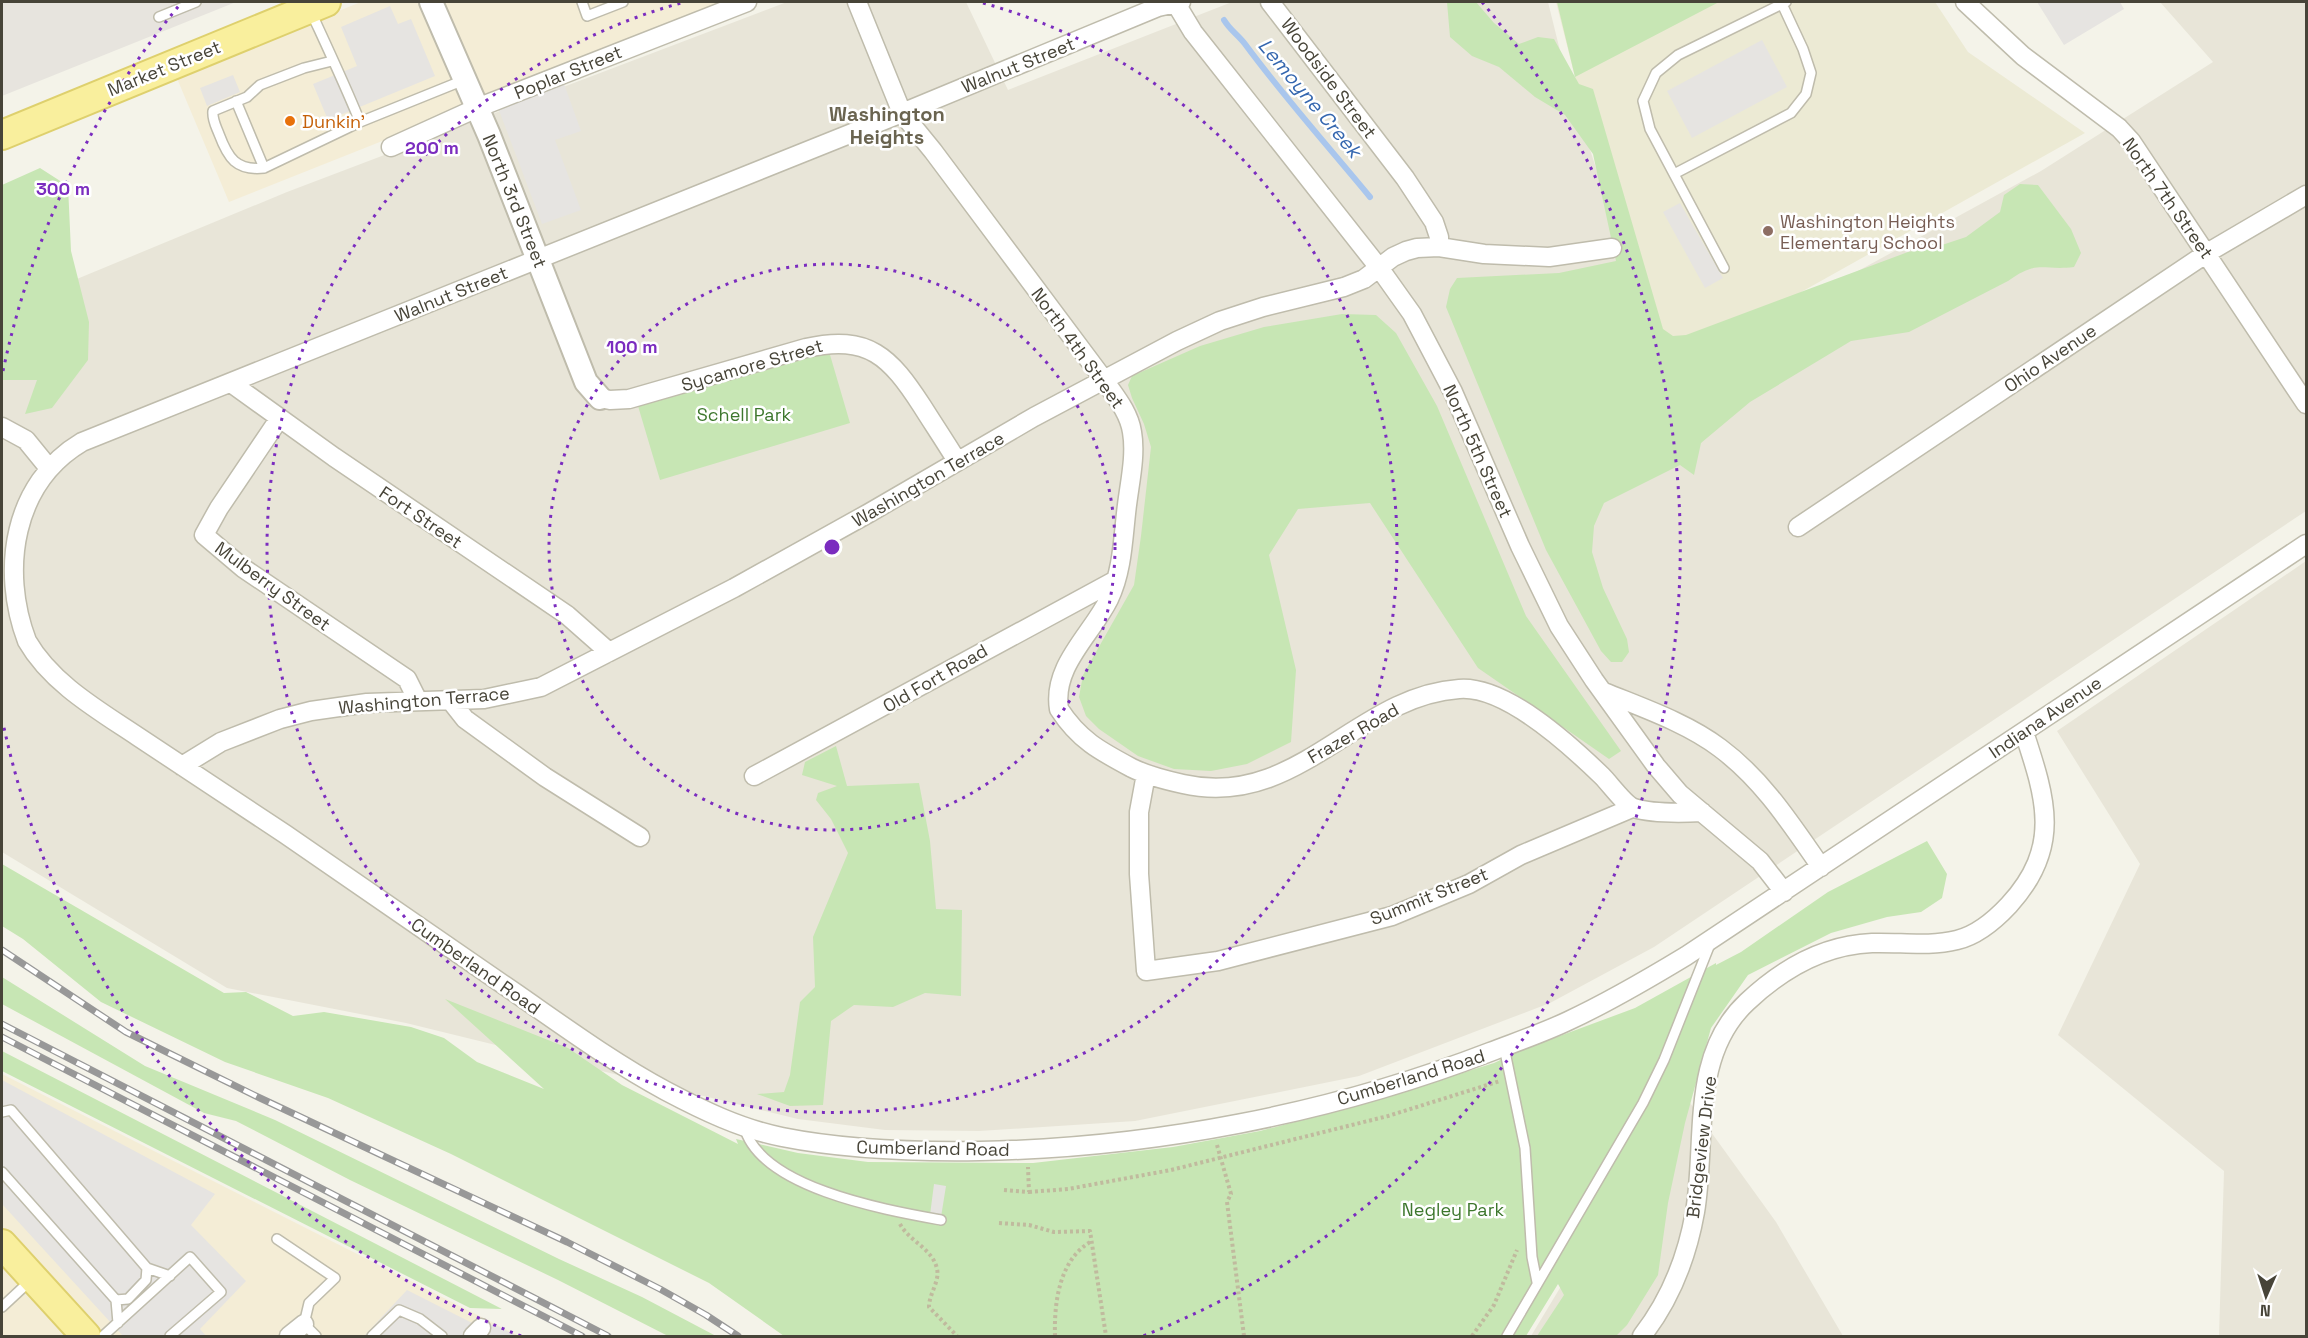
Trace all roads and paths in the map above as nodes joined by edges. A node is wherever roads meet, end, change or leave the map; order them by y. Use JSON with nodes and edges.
{"nodes":[{"id":1,"x":196,"y":2,"type":"edge"},
{"id":2,"x":431,"y":2,"type":"edge"},
{"id":3,"x":582,"y":2,"type":"edge"},
{"id":4,"x":622,"y":2,"type":"edge"},
{"id":5,"x":747,"y":2,"type":"edge"},
{"id":6,"x":857,"y":2,"type":"edge"},
{"id":7,"x":1177,"y":2,"type":"edge"},
{"id":8,"x":1270,"y":2,"type":"edge"},
{"id":9,"x":1965,"y":2,"type":"edge"},
{"id":10,"x":314,"y":3,"type":"edge"},
{"id":11,"x":1784,"y":3,"type":"edge"},
{"id":12,"x":159,"y":17,"type":"dead end"},
{"id":13,"x":332,"y":61,"type":"junction"},
{"id":14,"x":464,"y":80,"type":"junction"},
{"id":15,"x":236,"y":101,"type":"junction"},
{"id":16,"x":477,"y":108,"type":"junction"},
{"id":17,"x":902,"y":113,"type":"junction"},
{"id":18,"x":360,"y":122,"type":"junction"},
{"id":19,"x":2,"y":135,"type":"edge"},
{"id":20,"x":391,"y":147,"type":"dead end"},
{"id":21,"x":264,"y":168,"type":"junction"},
{"id":22,"x":1674,"y":174,"type":"junction"},
{"id":23,"x":2307,"y":195,"type":"edge"},
{"id":24,"x":1438,"y":247,"type":"junction"},
{"id":25,"x":1612,"y":248,"type":"dead end"},
{"id":26,"x":2207,"y":253,"type":"junction"},
{"id":27,"x":538,"y":258,"type":"junction"},
{"id":28,"x":1724,"y":268,"type":"dead end"},
{"id":29,"x":1380,"y":269,"type":"junction"},
{"id":30,"x":1104,"y":380,"type":"junction"},
{"id":31,"x":231,"y":383,"type":"junction"},
{"id":32,"x":600,"y":398,"type":"joint"},
{"id":33,"x":2307,"y":404,"type":"edge"},
{"id":34,"x":279,"y":419,"type":"junction"},
{"id":35,"x":2,"y":427,"type":"edge"},
{"id":36,"x":957,"y":461,"type":"junction"},
{"id":37,"x":48,"y":467,"type":"junction"},
{"id":38,"x":1798,"y":527,"type":"dead end"},
{"id":39,"x":2307,"y":544,"type":"edge"},
{"id":40,"x":1116,"y":580,"type":"junction"},
{"id":41,"x":33,"y":650,"type":"joint"},
{"id":42,"x":609,"y":652,"type":"junction"},
{"id":43,"x":1602,"y":691,"type":"junction"},
{"id":44,"x":450,"y":700,"type":"junction"},
{"id":45,"x":418,"y":701,"type":"junction"},
{"id":46,"x":2024,"y":732,"type":"junction"},
{"id":47,"x":182,"y":766,"type":"junction"},
{"id":48,"x":1146,"y":774,"type":"junction"},
{"id":49,"x":754,"y":776,"type":"dead end"},
{"id":50,"x":1632,"y":807,"type":"junction"},
{"id":51,"x":1702,"y":812,"type":"junction"},
{"id":52,"x":640,"y":837,"type":"dead end"},
{"id":53,"x":1821,"y":867,"type":"junction"},
{"id":54,"x":1784,"y":892,"type":"junction"},
{"id":55,"x":1712,"y":939,"type":"junction"},
{"id":56,"x":1504,"y":1047,"type":"junction"},
{"id":57,"x":1512,"y":1077,"type":"junction"},
{"id":58,"x":6,"y":1111,"type":"edge"},
{"id":59,"x":744,"y":1126,"type":"junction"},
{"id":60,"x":1219,"y":1150,"type":"dead end"},
{"id":61,"x":1221,"y":1157,"type":"junction"},
{"id":62,"x":1028,"y":1162,"type":"dead end"},
{"id":63,"x":2,"y":1172,"type":"edge"},
{"id":64,"x":1004,"y":1190,"type":"dead end"},
{"id":65,"x":1029,"y":1192,"type":"junction"},
{"id":66,"x":899,"y":1212,"type":"junction"},
{"id":67,"x":941,"y":1220,"type":"dead end"},
{"id":68,"x":999,"y":1223,"type":"dead end"},
{"id":69,"x":277,"y":1239,"type":"dead end"},
{"id":70,"x":1092,"y":1240,"type":"junction"},
{"id":71,"x":1519,"y":1241,"type":"dead end"},
{"id":72,"x":2,"y":1244,"type":"edge"},
{"id":73,"x":147,"y":1268,"type":"junction"},
{"id":74,"x":170,"y":1276,"type":"junction"},
{"id":75,"x":33,"y":1278,"type":"junction"},
{"id":76,"x":1538,"y":1282,"type":"junction"},
{"id":77,"x":116,"y":1300,"type":"junction"},
{"id":78,"x":2,"y":1306,"type":"edge"},
{"id":79,"x":118,"y":1323,"type":"junction"},
{"id":80,"x":310,"y":1330,"type":"edge"},
{"id":81,"x":86,"y":1336,"type":"edge"},
{"id":82,"x":103,"y":1336,"type":"edge"},
{"id":83,"x":171,"y":1336,"type":"edge"},
{"id":84,"x":289,"y":1336,"type":"edge"},
{"id":85,"x":372,"y":1336,"type":"edge"},
{"id":86,"x":442,"y":1336,"type":"edge"},
{"id":87,"x":957,"y":1336,"type":"edge"},
{"id":88,"x":1055,"y":1336,"type":"edge"},
{"id":89,"x":1106,"y":1336,"type":"edge"},
{"id":90,"x":1244,"y":1336,"type":"edge"},
{"id":91,"x":1472,"y":1336,"type":"edge"},
{"id":92,"x":1507,"y":1336,"type":"edge"},
{"id":93,"x":1642,"y":1336,"type":"edge"}],
"edges":[{"from":1,"to":12,"type":"lane"},
{"from":2,"to":14,"type":"street","name":"North 3rd Street"},
{"from":3,"to":4,"type":"lane"},
{"from":5,"to":16,"type":"street","name":"Poplar Street"},
{"from":6,"to":17,"type":"street","name":"North 4th Street"},
{"from":7,"to":17,"type":"street","name":"Walnut Street"},
{"from":7,"to":29,"type":"street","name":"North 5th Street"},
{"from":8,"to":24,"type":"street","name":"Woodside Street"},
{"from":9,"to":26,"type":"street","name":"North 7th Street"},
{"from":10,"to":13,"type":"lane"},
{"from":10,"to":19,"type":"main road","name":"Market Street"},
{"from":11,"to":22,"type":"lane"},
{"from":11,"to":22,"type":"lane"},
{"from":13,"to":15,"type":"lane"},
{"from":13,"to":18,"type":"lane"},
{"from":14,"to":16,"type":"street","name":"North 3rd Street"},
{"from":14,"to":18,"type":"lane"},
{"from":15,"to":21,"type":"lane"},
{"from":15,"to":21,"type":"lane"},
{"from":16,"to":20,"type":"street","name":"Poplar Street"},
{"from":16,"to":27,"type":"street","name":"North 3rd Street"},
{"from":17,"to":27,"type":"street","name":"Walnut Street"},
{"from":17,"to":30,"type":"street","name":"North 4th Street"},
{"from":18,"to":21,"type":"lane"},
{"from":22,"to":28,"type":"lane"},
{"from":23,"to":26,"type":"street","name":"Ohio Avenue"},
{"from":24,"to":25,"type":"street","name":"Washington Terrace"},
{"from":24,"to":29,"type":"street","name":"Washington Terrace"},
{"from":26,"to":33,"type":"street","name":"North 7th Street"},
{"from":26,"to":38,"type":"street","name":"Ohio Avenue"},
{"from":27,"to":31,"type":"street","name":"Walnut Street"},
{"from":27,"to":32,"type":"street","name":"North 3rd Street"},
{"from":29,"to":30,"type":"street","name":"Washington Terrace"},
{"from":29,"to":43,"type":"street","name":"North 5th Street"},
{"from":30,"to":36,"type":"street","name":"Washington Terrace"},
{"from":30,"to":40,"type":"street","name":"North 4th Street"},
{"from":31,"to":34,"type":"street","name":"Fort Street"},
{"from":31,"to":37,"type":"street","name":"Walnut Street"},
{"from":32,"to":36,"type":"street","name":"Sycamore Street"},
{"from":34,"to":42,"type":"street","name":"Fort Street"},
{"from":34,"to":45,"type":"street","name":"Mulberry Street"},
{"from":35,"to":37,"type":"street"},
{"from":36,"to":42,"type":"street","name":"Washington Terrace"},
{"from":37,"to":41,"type":"street","name":"Walnut Street"},
{"from":39,"to":46,"type":"street","name":"Indiana Avenue"},
{"from":40,"to":48,"type":"street","name":"North 4th Street"},
{"from":40,"to":49,"type":"street","name":"Old Fort Road"},
{"from":41,"to":47,"type":"street","name":"Cumberland Road"},
{"from":42,"to":44,"type":"street","name":"Washington Terrace"},
{"from":43,"to":51,"type":"street","name":"North 5th Street"},
{"from":43,"to":53,"type":"street"},
{"from":44,"to":45,"type":"street","name":"Washington Terrace"},
{"from":44,"to":52,"type":"street"},
{"from":45,"to":47,"type":"street","name":"Washington Terrace"},
{"from":46,"to":53,"type":"street","name":"Indiana Avenue"},
{"from":46,"to":93,"type":"street","name":"Bridgeview Drive"},
{"from":47,"to":59,"type":"street","name":"Cumberland Road"},
{"from":48,"to":50,"type":"street","name":"Frazer Road"},
{"from":48,"to":50,"type":"street","name":"Summit Street"},
{"from":50,"to":51,"type":"street"},
{"from":51,"to":54,"type":"street","name":"North 5th Street"},
{"from":53,"to":54,"type":"street","name":"Indiana Avenue"},
{"from":54,"to":55,"type":"street","name":"Cumberland Road"},
{"from":55,"to":56,"type":"street","name":"Cumberland Road"},
{"from":55,"to":76,"type":"lane"},
{"from":56,"to":57,"type":"lane"},
{"from":56,"to":59,"type":"street","name":"Cumberland Road"},
{"from":57,"to":61,"type":"path"},
{"from":57,"to":76,"type":"lane"},
{"from":58,"to":73,"type":"lane"},
{"from":59,"to":66,"type":"lane"},
{"from":60,"to":61,"type":"path"},
{"from":61,"to":65,"type":"path"},
{"from":61,"to":90,"type":"path"},
{"from":62,"to":65,"type":"path"},
{"from":63,"to":77,"type":"lane"},
{"from":64,"to":65,"type":"path"},
{"from":66,"to":67,"type":"lane"},
{"from":66,"to":87,"type":"path"},
{"from":68,"to":70,"type":"path"},
{"from":69,"to":80,"type":"lane"},
{"from":70,"to":88,"type":"path"},
{"from":70,"to":89,"type":"path"},
{"from":71,"to":91,"type":"path"},
{"from":72,"to":75,"type":"main road"},
{"from":73,"to":74,"type":"lane"},
{"from":73,"to":77,"type":"lane"},
{"from":74,"to":79,"type":"lane"},
{"from":74,"to":83,"type":"lane"},
{"from":75,"to":78,"type":"lane"},
{"from":75,"to":81,"type":"main road"},
{"from":76,"to":92,"type":"lane"},
{"from":77,"to":79,"type":"lane"},
{"from":79,"to":82,"type":"lane"},
{"from":80,"to":84,"type":"street"},
{"from":85,"to":86,"type":"lane"}]}
